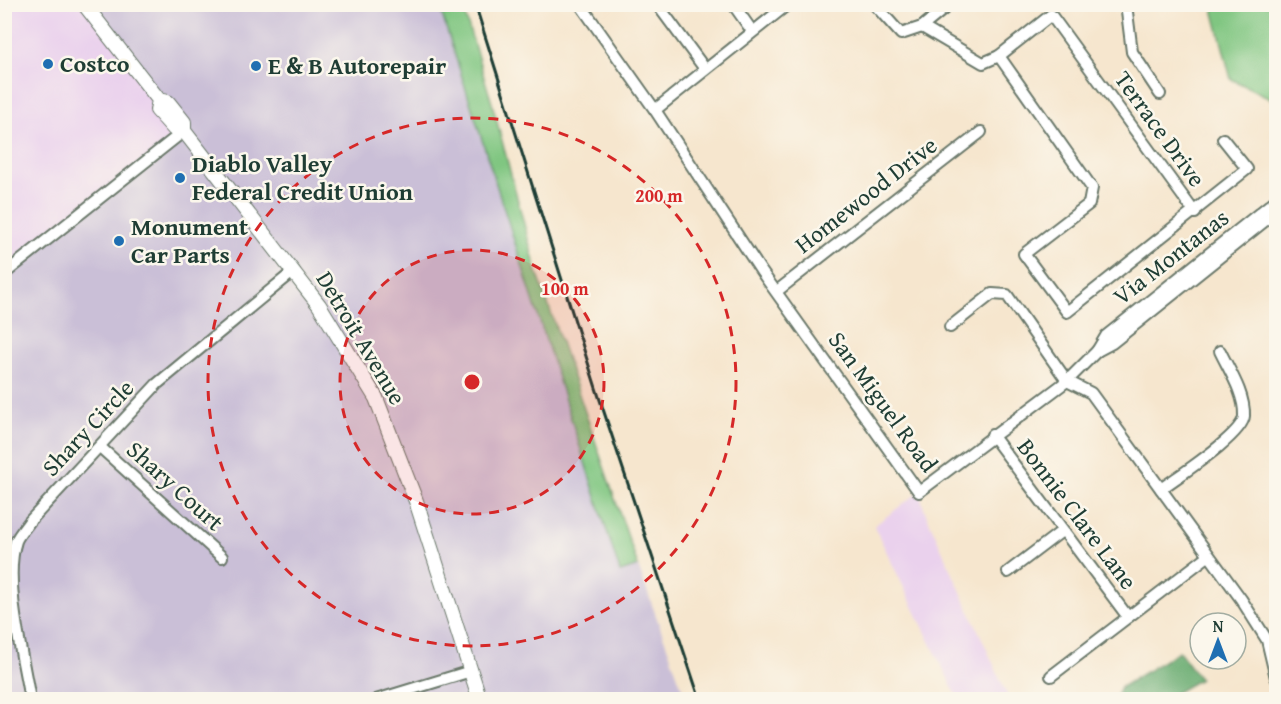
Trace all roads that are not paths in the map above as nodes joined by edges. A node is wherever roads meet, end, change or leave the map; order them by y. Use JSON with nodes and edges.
{"nodes":[{"id":1,"x":580,"y":4,"type":"edge"},
{"id":2,"x":657,"y":4,"type":"edge"},
{"id":3,"x":733,"y":4,"type":"edge"},
{"id":4,"x":788,"y":4,"type":"edge"},
{"id":5,"x":874,"y":4,"type":"edge"},
{"id":6,"x":950,"y":4,"type":"edge"},
{"id":7,"x":1126,"y":4,"type":"edge"},
{"id":8,"x":86,"y":6,"type":"edge"},
{"id":9,"x":922,"y":27,"type":"junction"},
{"id":10,"x":752,"y":31,"type":"junction"},
{"id":11,"x":999,"y":56,"type":"junction"},
{"id":12,"x":705,"y":69,"type":"junction"},
{"id":13,"x":1160,"y":94,"type":"dead end"},
{"id":14,"x":655,"y":110,"type":"junction"},
{"id":15,"x":184,"y":131,"type":"junction"},
{"id":16,"x":981,"y":132,"type":"dead end"},
{"id":17,"x":1223,"y":139,"type":"dead end"},
{"id":18,"x":1276,"y":200,"type":"edge"},
{"id":19,"x":1276,"y":212,"type":"edge"},
{"id":20,"x":1195,"y":213,"type":"junction"},
{"id":21,"x":294,"y":271,"type":"junction"},
{"id":22,"x":4,"y":274,"type":"edge"},
{"id":23,"x":777,"y":291,"type":"junction"},
{"id":24,"x":950,"y":327,"type":"dead end"},
{"id":25,"x":1097,"y":351,"type":"junction"},
{"id":26,"x":1220,"y":351,"type":"dead end"},
{"id":27,"x":1066,"y":381,"type":"junction"},
{"id":28,"x":992,"y":435,"type":"junction"},
{"id":29,"x":100,"y":447,"type":"junction"},
{"id":30,"x":1161,"y":489,"type":"junction"},
{"id":31,"x":1062,"y":531,"type":"junction"},
{"id":32,"x":1208,"y":556,"type":"junction"},
{"id":33,"x":222,"y":557,"type":"dead end"},
{"id":34,"x":1008,"y":572,"type":"dead end"},
{"id":35,"x":1128,"y":617,"type":"junction"},
{"id":36,"x":471,"y":671,"type":"junction"},
{"id":37,"x":1051,"y":676,"type":"dead end"},
{"id":38,"x":1276,"y":678,"type":"edge"},
{"id":39,"x":30,"y":699,"type":"edge"},
{"id":40,"x":376,"y":699,"type":"edge"},
{"id":41,"x":480,"y":699,"type":"edge"}],
"edges":[{"from":1,"to":14,"type":"street","name":"San Miguel Road"},
{"from":2,"to":12,"type":"street"},
{"from":3,"to":10,"type":"street"},
{"from":4,"to":10,"type":"street"},
{"from":5,"to":9,"type":"street"},
{"from":6,"to":9,"type":"street"},
{"from":7,"to":13,"type":"street"},
{"from":8,"to":15,"type":"street","name":"Detroit Avenue"},
{"from":9,"to":11,"type":"street"},
{"from":10,"to":12,"type":"street"},
{"from":11,"to":20,"type":"street","name":"Terrace Drive"},
{"from":11,"to":20,"type":"street","name":"Terrace Drive"},
{"from":12,"to":14,"type":"street"},
{"from":14,"to":23,"type":"street","name":"San Miguel Road"},
{"from":15,"to":21,"type":"street","name":"Detroit Avenue"},
{"from":15,"to":22,"type":"street"},
{"from":16,"to":23,"type":"street","name":"Homewood Drive"},
{"from":17,"to":20,"type":"street"},
{"from":18,"to":25,"type":"street","name":"Via Montanas"},
{"from":19,"to":25,"type":"street","name":"Via Montanas"},
{"from":21,"to":29,"type":"street","name":"Shary Circle"},
{"from":21,"to":36,"type":"street","name":"Detroit Avenue"},
{"from":23,"to":28,"type":"street","name":"San Miguel Road"},
{"from":24,"to":27,"type":"street"},
{"from":25,"to":27,"type":"street","name":"Via Montanas"},
{"from":26,"to":30,"type":"street"},
{"from":27,"to":28,"type":"street","name":"San Miguel Road"},
{"from":27,"to":30,"type":"street"},
{"from":28,"to":31,"type":"street","name":"Bonnie Clare Lane"},
{"from":29,"to":33,"type":"street","name":"Shary Court"},
{"from":29,"to":39,"type":"street","name":"Shary Circle"},
{"from":30,"to":32,"type":"street"},
{"from":31,"to":34,"type":"street"},
{"from":31,"to":35,"type":"street","name":"Bonnie Clare Lane"},
{"from":32,"to":35,"type":"street"},
{"from":32,"to":38,"type":"street"},
{"from":35,"to":37,"type":"street"},
{"from":36,"to":40,"type":"street"},
{"from":36,"to":41,"type":"street","name":"Detroit Avenue"}]}
